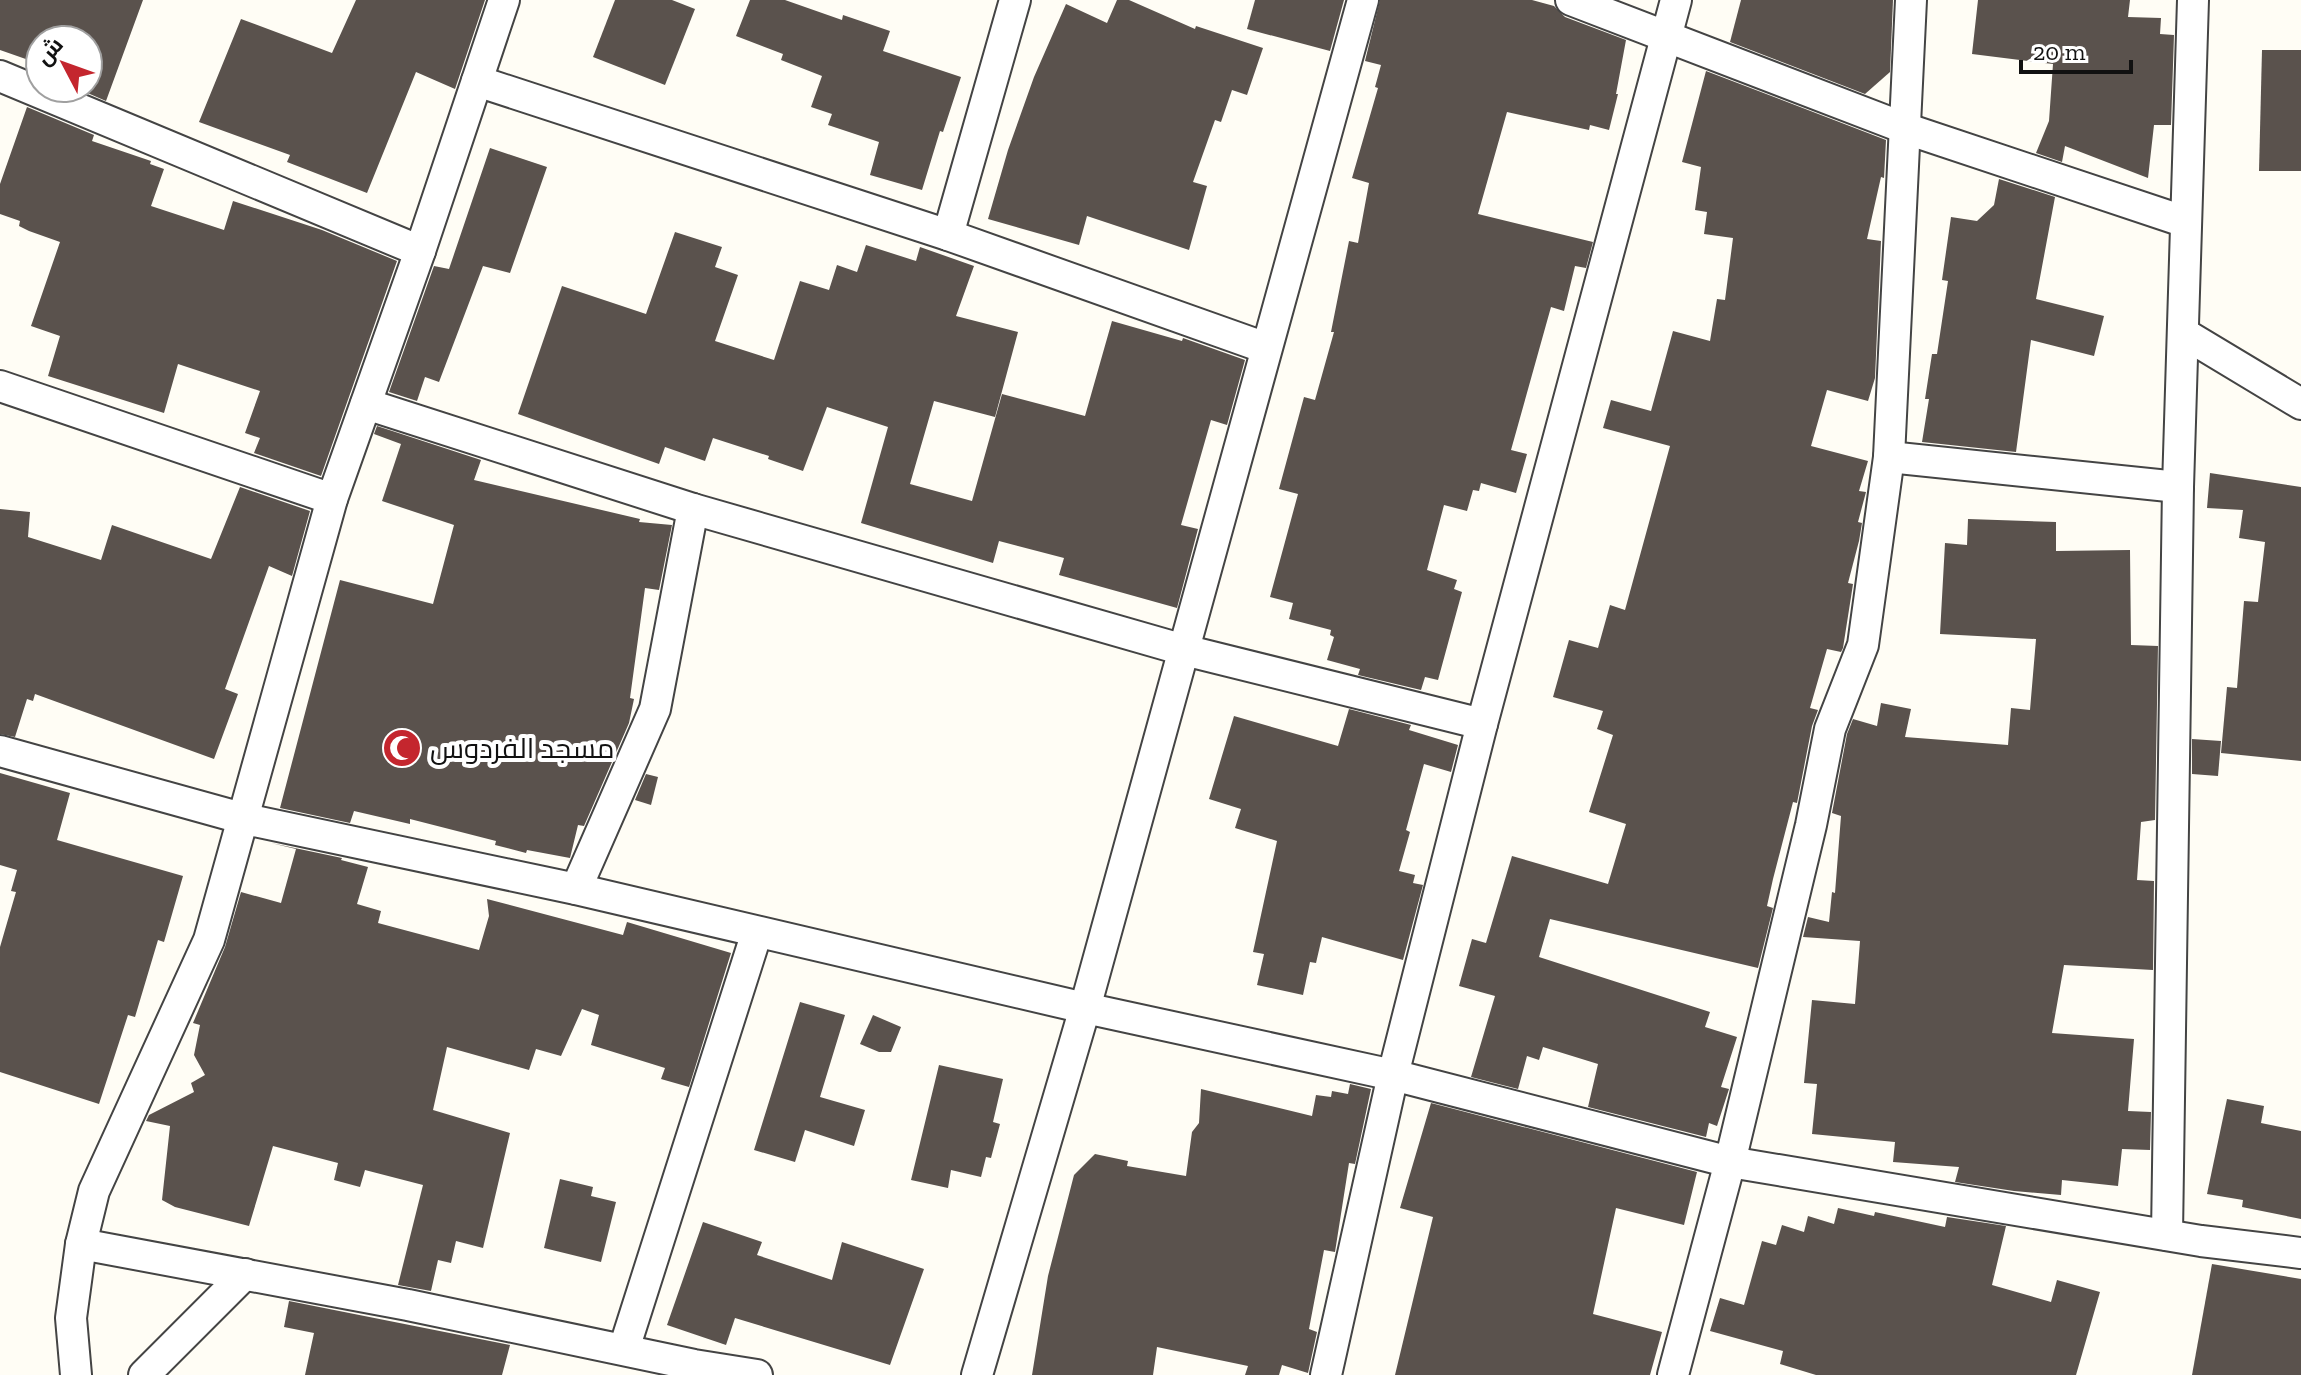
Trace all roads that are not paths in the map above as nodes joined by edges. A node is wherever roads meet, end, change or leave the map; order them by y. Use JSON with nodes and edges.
{"nodes":[{"id":1,"x":504,"y":0,"type":"edge"},
{"id":2,"x":1015,"y":0,"type":"edge"},
{"id":3,"x":1363,"y":0,"type":"edge"},
{"id":4,"x":1571,"y":0,"type":"edge"},
{"id":5,"x":1676,"y":0,"type":"edge"},
{"id":6,"x":1911,"y":0,"type":"edge"},
{"id":7,"x":2193,"y":0,"type":"edge"},
{"id":8,"x":1665,"y":38,"type":"junction"},
{"id":9,"x":0,"y":76,"type":"edge"},
{"id":10,"x":477,"y":81,"type":"junction"},
{"id":11,"x":1907,"y":129,"type":"junction"},
{"id":12,"x":2186,"y":222,"type":"junction"},
{"id":13,"x":948,"y":235,"type":"junction"},
{"id":14,"x":420,"y":251,"type":"junction"},
{"id":15,"x":2183,"y":333,"type":"junction"},
{"id":16,"x":1266,"y":348,"type":"junction"},
{"id":17,"x":0,"y":386,"type":"edge"},
{"id":18,"x":366,"y":404,"type":"junction"},
{"id":19,"x":2301,"y":404,"type":"edge"},
{"id":20,"x":1889,"y":457,"type":"junction"},
{"id":21,"x":2178,"y":487,"type":"junction"},
{"id":22,"x":332,"y":499,"type":"junction"},
{"id":23,"x":693,"y":509,"type":"junction"},
{"id":24,"x":1184,"y":650,"type":"junction"},
{"id":25,"x":1482,"y":724,"type":"junction"},
{"id":26,"x":0,"y":751,"type":"edge"},
{"id":27,"x":245,"y":819,"type":"junction"},
{"id":28,"x":576,"y":889,"type":"junction"},
{"id":29,"x":757,"y":932,"type":"junction"},
{"id":30,"x":1085,"y":1008,"type":"junction"},
{"id":31,"x":1393,"y":1075,"type":"junction"},
{"id":32,"x":1730,"y":1162,"type":"junction"},
{"id":33,"x":2167,"y":1235,"type":"junction"},
{"id":34,"x":81,"y":1244,"type":"junction"},
{"id":35,"x":2301,"y":1253,"type":"edge"},
{"id":36,"x":245,"y":1274,"type":"junction"},
{"id":37,"x":624,"y":1349,"type":"junction"},
{"id":38,"x":693,"y":1370,"type":"edge"},
{"id":39,"x":76,"y":1375,"type":"edge"},
{"id":40,"x":144,"y":1375,"type":"edge"},
{"id":41,"x":757,"y":1375,"type":"edge"},
{"id":42,"x":977,"y":1375,"type":"edge"},
{"id":43,"x":1326,"y":1375,"type":"edge"},
{"id":44,"x":1673,"y":1375,"type":"edge"}],
"edges":[{"from":1,"to":10,"type":"street"},
{"from":2,"to":13,"type":"street"},
{"from":3,"to":16,"type":"street"},
{"from":4,"to":8,"type":"street"},
{"from":5,"to":8,"type":"street"},
{"from":6,"to":11,"type":"street"},
{"from":7,"to":12,"type":"street"},
{"from":8,"to":11,"type":"street"},
{"from":8,"to":25,"type":"street"},
{"from":9,"to":14,"type":"street"},
{"from":10,"to":13,"type":"street"},
{"from":10,"to":14,"type":"street"},
{"from":11,"to":12,"type":"street"},
{"from":11,"to":20,"type":"street"},
{"from":12,"to":15,"type":"street"},
{"from":13,"to":16,"type":"street"},
{"from":14,"to":18,"type":"street"},
{"from":15,"to":19,"type":"street"},
{"from":15,"to":21,"type":"street"},
{"from":16,"to":24,"type":"street"},
{"from":17,"to":22,"type":"street"},
{"from":18,"to":22,"type":"street"},
{"from":18,"to":23,"type":"street"},
{"from":20,"to":21,"type":"street"},
{"from":20,"to":32,"type":"street"},
{"from":21,"to":33,"type":"street"},
{"from":22,"to":27,"type":"street"},
{"from":23,"to":24,"type":"street"},
{"from":23,"to":28,"type":"street"},
{"from":24,"to":25,"type":"street"},
{"from":24,"to":30,"type":"street"},
{"from":25,"to":31,"type":"street"},
{"from":26,"to":27,"type":"street"},
{"from":27,"to":28,"type":"street"},
{"from":27,"to":34,"type":"street"},
{"from":28,"to":29,"type":"street"},
{"from":29,"to":30,"type":"street"},
{"from":29,"to":37,"type":"street"},
{"from":30,"to":31,"type":"street"},
{"from":30,"to":42,"type":"street"},
{"from":31,"to":32,"type":"street"},
{"from":31,"to":43,"type":"street"},
{"from":32,"to":33,"type":"street"},
{"from":32,"to":44,"type":"street"},
{"from":33,"to":35,"type":"street"},
{"from":34,"to":36,"type":"street"},
{"from":34,"to":39,"type":"street"},
{"from":36,"to":37,"type":"street"},
{"from":36,"to":40,"type":"street"},
{"from":37,"to":38,"type":"street"},
{"from":38,"to":41,"type":"street"}]}
